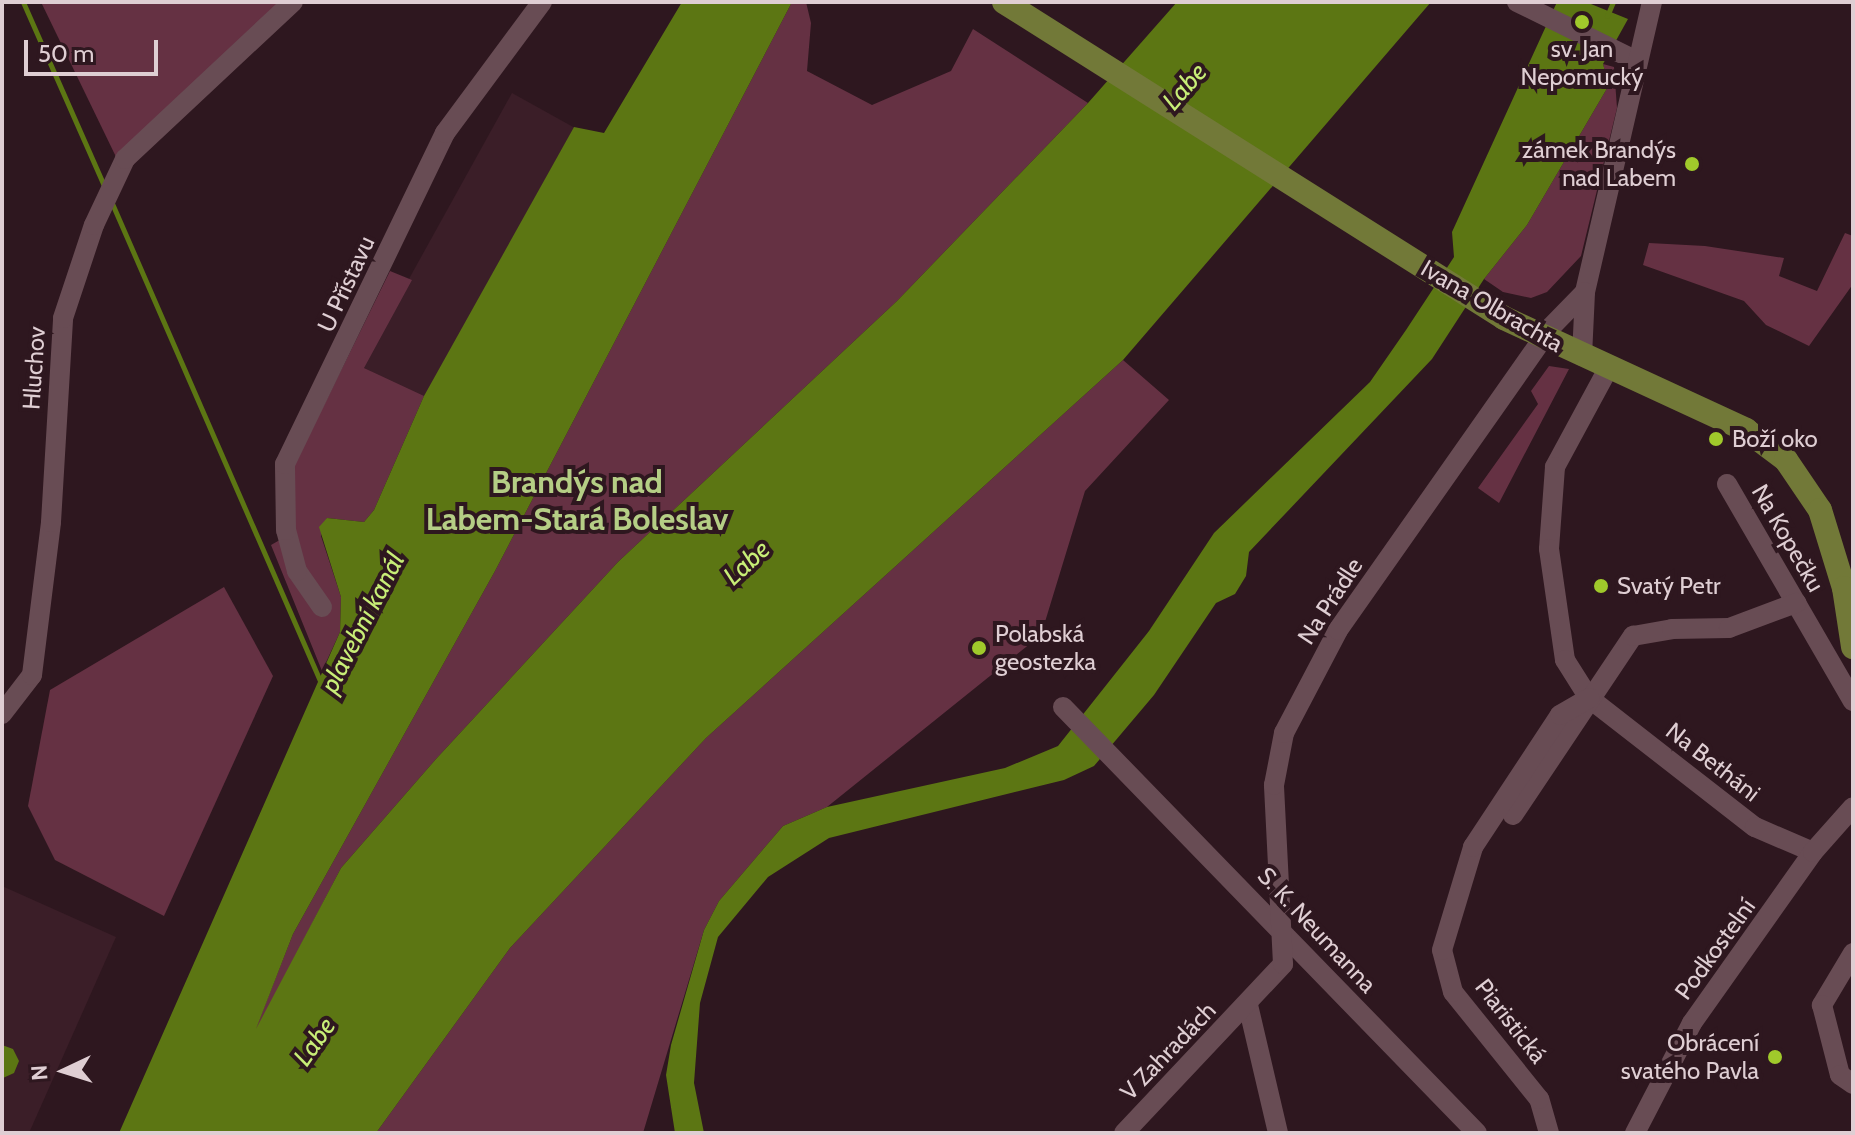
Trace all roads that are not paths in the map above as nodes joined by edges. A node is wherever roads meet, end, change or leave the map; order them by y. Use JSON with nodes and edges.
{"nodes":[{"id":1,"x":293,"y":2,"type":"edge"},
{"id":2,"x":542,"y":2,"type":"edge"},
{"id":3,"x":1004,"y":2,"type":"edge"},
{"id":4,"x":1517,"y":2,"type":"edge"},
{"id":5,"x":1652,"y":2,"type":"edge"},
{"id":6,"x":1637,"y":61,"type":"junction"},
{"id":7,"x":1585,"y":292,"type":"junction"},
{"id":8,"x":1544,"y":341,"type":"junction"},
{"id":9,"x":1582,"y":356,"type":"junction"},
{"id":10,"x":1609,"y":367,"type":"junction"},
{"id":11,"x":1727,"y":484,"type":"dead end"},
{"id":12,"x":1796,"y":603,"type":"junction"},
{"id":13,"x":322,"y":607,"type":"dead end"},
{"id":14,"x":1853,"y":647,"type":"edge"},
{"id":15,"x":1589,"y":698,"type":"junction"},
{"id":16,"x":1853,"y":701,"type":"edge"},
{"id":17,"x":1063,"y":707,"type":"dead end"},
{"id":18,"x":2,"y":714,"type":"edge"},
{"id":19,"x":1853,"y":807,"type":"edge"},
{"id":20,"x":1513,"y":815,"type":"dead end"},
{"id":21,"x":1813,"y":852,"type":"junction"},
{"id":22,"x":1283,"y":930,"type":"junction"},
{"id":23,"x":1853,"y":953,"type":"edge"},
{"id":24,"x":1248,"y":1005,"type":"junction"},
{"id":25,"x":1853,"y":1084,"type":"edge"},
{"id":26,"x":1124,"y":1133,"type":"edge"},
{"id":27,"x":1278,"y":1133,"type":"edge"},
{"id":28,"x":1477,"y":1133,"type":"edge"},
{"id":29,"x":1549,"y":1133,"type":"edge"},
{"id":30,"x":1635,"y":1133,"type":"edge"}],
"edges":[{"from":1,"to":18,"type":"street","name":"Hluchov"},
{"from":2,"to":13,"type":"street","name":"U Přístavu"},
{"from":3,"to":8,"type":"main road","name":"Ivana Olbrachta"},
{"from":4,"to":6,"type":"street"},
{"from":5,"to":6,"type":"street"},
{"from":6,"to":7,"type":"street"},
{"from":7,"to":8,"type":"street","name":"Na Prádle"},
{"from":7,"to":9,"type":"street"},
{"from":8,"to":9,"type":"main road","name":"Ivana Olbrachta"},
{"from":8,"to":22,"type":"street","name":"Na Prádle"},
{"from":9,"to":10,"type":"main road","name":"Ivana Olbrachta"},
{"from":10,"to":14,"type":"main road","name":"Ivana Olbrachta"},
{"from":10,"to":15,"type":"street","name":"Na Betháni"},
{"from":11,"to":12,"type":"street","name":"Na Kopečku"},
{"from":12,"to":15,"type":"street"},
{"from":12,"to":16,"type":"street","name":"Na Kopečku"},
{"from":15,"to":20,"type":"street"},
{"from":15,"to":21,"type":"street","name":"Na Betháni"},
{"from":15,"to":29,"type":"street","name":"Piaristická"},
{"from":17,"to":22,"type":"street","name":"S. K. Neumanna"},
{"from":19,"to":21,"type":"street","name":"Podkostelní"},
{"from":21,"to":30,"type":"street","name":"Podkostelní"},
{"from":22,"to":24,"type":"street","name":"Na Prádle"},
{"from":22,"to":28,"type":"street","name":"S. K. Neumanna"},
{"from":23,"to":25,"type":"street"},
{"from":24,"to":26,"type":"street","name":"V Zahradách"},
{"from":24,"to":27,"type":"street"}]}
